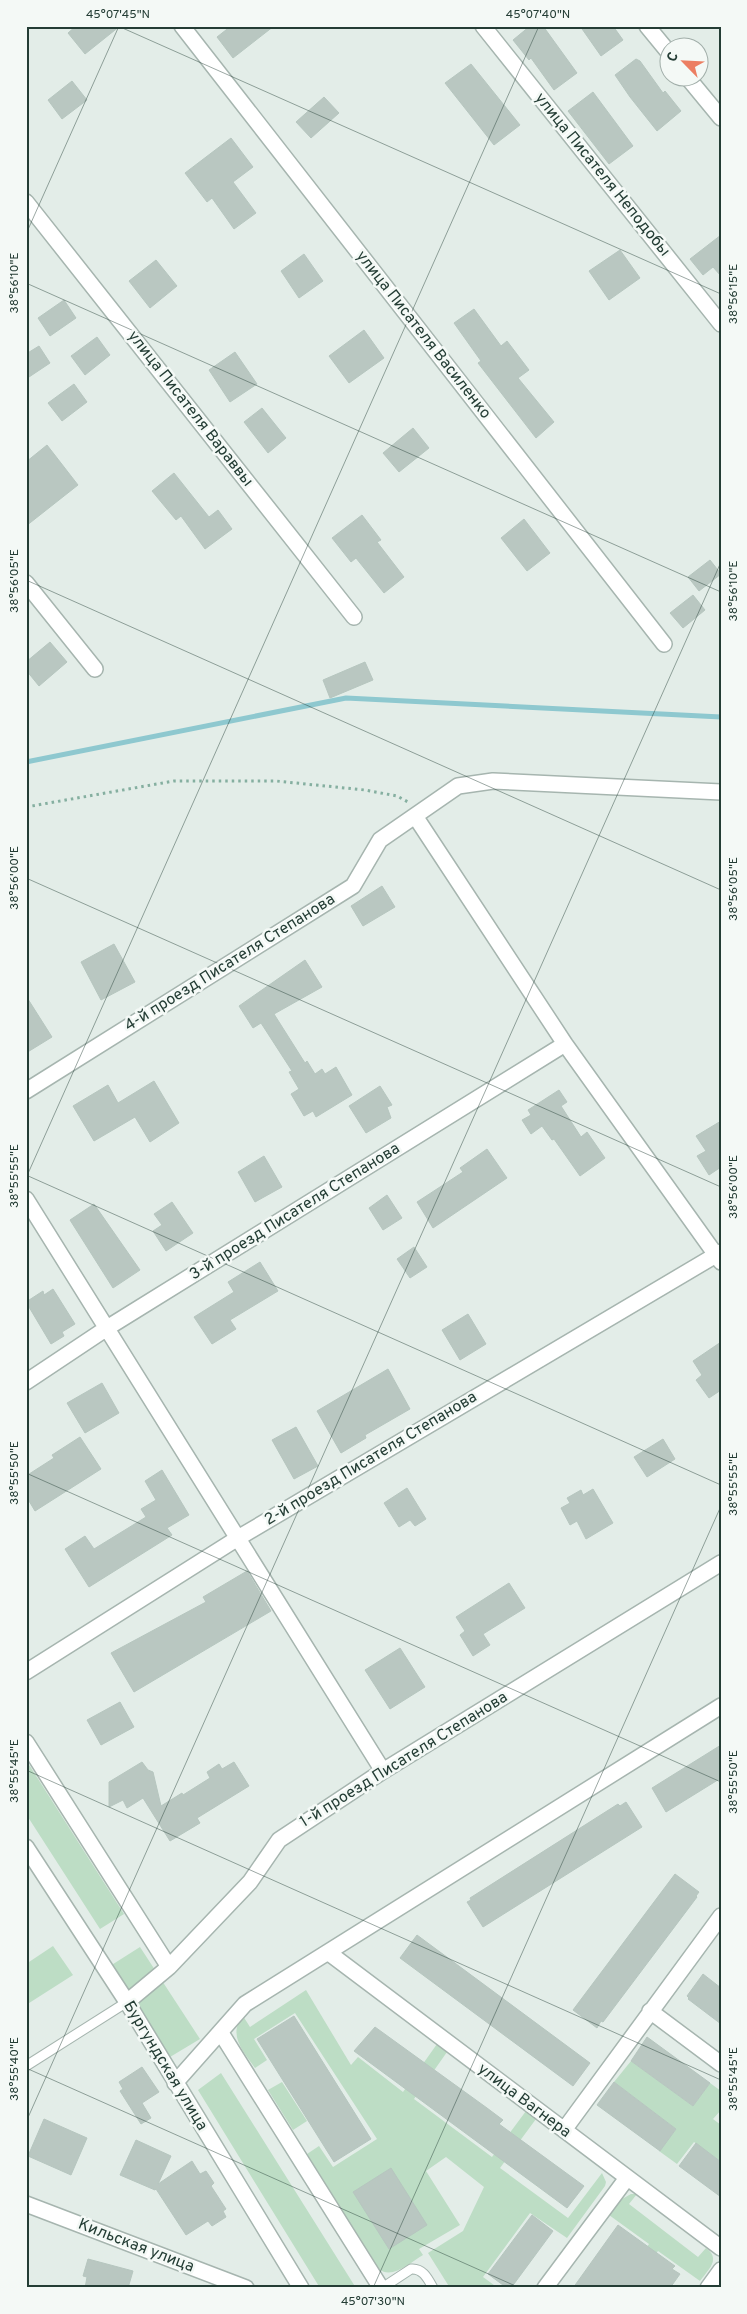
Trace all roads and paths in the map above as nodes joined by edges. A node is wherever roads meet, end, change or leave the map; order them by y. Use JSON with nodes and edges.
{"nodes":[{"id":1,"x":182,"y":26,"type":"edge"},
{"id":2,"x":483,"y":26,"type":"edge"},
{"id":3,"x":647,"y":26,"type":"edge"},
{"id":4,"x":660,"y":42,"type":"edge"},
{"id":5,"x":696,"y":88,"type":"edge"},
{"id":6,"x":721,"y":118,"type":"edge"},
{"id":7,"x":26,"y":202,"type":"edge"},
{"id":8,"x":721,"y":324,"type":"edge"},
{"id":9,"x":26,"y":583,"type":"edge"},
{"id":10,"x":354,"y":617,"type":"dead end"},
{"id":11,"x":664,"y":644,"type":"dead end"},
{"id":12,"x":95,"y":670,"type":"dead end"},
{"id":13,"x":721,"y":792,"type":"edge"},
{"id":14,"x":26,"y":807,"type":"edge"},
{"id":15,"x":419,"y":814,"type":"junction"},
{"id":16,"x":565,"y":1044,"type":"junction"},
{"id":17,"x":26,"y":1091,"type":"edge"},
{"id":18,"x":26,"y":1199,"type":"edge"},
{"id":19,"x":719,"y":1257,"type":"edge"},
{"id":20,"x":107,"y":1328,"type":"junction"},
{"id":21,"x":26,"y":1382,"type":"edge"},
{"id":22,"x":238,"y":1538,"type":"junction"},
{"id":23,"x":721,"y":1563,"type":"edge"},
{"id":24,"x":26,"y":1672,"type":"edge"},
{"id":25,"x":721,"y":1706,"type":"edge"},
{"id":26,"x":26,"y":1742,"type":"edge"},
{"id":27,"x":383,"y":1771,"type":"junction"},
{"id":28,"x":26,"y":1847,"type":"edge"},
{"id":29,"x":721,"y":1916,"type":"edge"},
{"id":30,"x":329,"y":1953,"type":"junction"},
{"id":31,"x":169,"y":1967,"type":"junction"},
{"id":32,"x":126,"y":2002,"type":"junction"},
{"id":33,"x":650,"y":2011,"type":"junction"},
{"id":34,"x":221,"y":2033,"type":"junction"},
{"id":35,"x":721,"y":2064,"type":"edge"},
{"id":36,"x":26,"y":2066,"type":"edge"},
{"id":37,"x":175,"y":2083,"type":"junction"},
{"id":38,"x":564,"y":2130,"type":"junction"},
{"id":39,"x":627,"y":2178,"type":"junction"},
{"id":40,"x":26,"y":2204,"type":"edge"},
{"id":41,"x":721,"y":2248,"type":"edge"},
{"id":42,"x":721,"y":2270,"type":"edge"},
{"id":43,"x":246,"y":2288,"type":"edge"},
{"id":44,"x":302,"y":2288,"type":"edge"},
{"id":45,"x":382,"y":2288,"type":"edge"},
{"id":46,"x":434,"y":2288,"type":"edge"},
{"id":47,"x":545,"y":2288,"type":"edge"},
{"id":48,"x":708,"y":2288,"type":"edge"}],
"edges":[{"from":1,"to":11,"type":"street","name":"улица Писателя Василенко"},
{"from":2,"to":8,"type":"street","name":"улица Писателя Неподобы"},
{"from":3,"to":4,"type":"street"},
{"from":5,"to":6,"type":"street"},
{"from":7,"to":10,"type":"street","name":"улица Писателя Вараввы"},
{"from":9,"to":12,"type":"street"},
{"from":13,"to":15,"type":"street"},
{"from":14,"to":15,"type":"path"},
{"from":15,"to":16,"type":"street"},
{"from":15,"to":17,"type":"street","name":"4-й проезд Писателя Степанова"},
{"from":16,"to":19,"type":"street"},
{"from":16,"to":20,"type":"street","name":"3-й проезд Писателя Степанова"},
{"from":18,"to":20,"type":"street"},
{"from":19,"to":22,"type":"street","name":"2-й проезд Писателя Степанова"},
{"from":20,"to":21,"type":"street","name":"3-й проезд Писателя Степанова"},
{"from":20,"to":22,"type":"street"},
{"from":22,"to":24,"type":"street","name":"2-й проезд Писателя Степанова"},
{"from":22,"to":27,"type":"street"},
{"from":23,"to":27,"type":"street","name":"1-й проезд Писателя Степанова"},
{"from":25,"to":30,"type":"street"},
{"from":26,"to":31,"type":"street"},
{"from":27,"to":31,"type":"street","name":"1-й проезд Писателя Степанова"},
{"from":28,"to":32,"type":"street","name":"Бургундская улица"},
{"from":29,"to":33,"type":"street"},
{"from":30,"to":34,"type":"street"},
{"from":30,"to":38,"type":"street","name":"улица Вагнера"},
{"from":31,"to":32,"type":"street","name":"1-й проезд Писателя Степанова"},
{"from":32,"to":36,"type":"lane"},
{"from":32,"to":37,"type":"street","name":"Бургундская улица"},
{"from":33,"to":35,"type":"street"},
{"from":33,"to":38,"type":"street"},
{"from":34,"to":37,"type":"street"},
{"from":34,"to":45,"type":"street"},
{"from":37,"to":44,"type":"street","name":"Бургундская улица"},
{"from":38,"to":39,"type":"street","name":"улица Вагнера"},
{"from":39,"to":41,"type":"street","name":"улица Вагнера"},
{"from":39,"to":47,"type":"street"},
{"from":40,"to":43,"type":"street","name":"Кильская улица"},
{"from":42,"to":48,"type":"street"},
{"from":45,"to":46,"type":"lane"}]}
